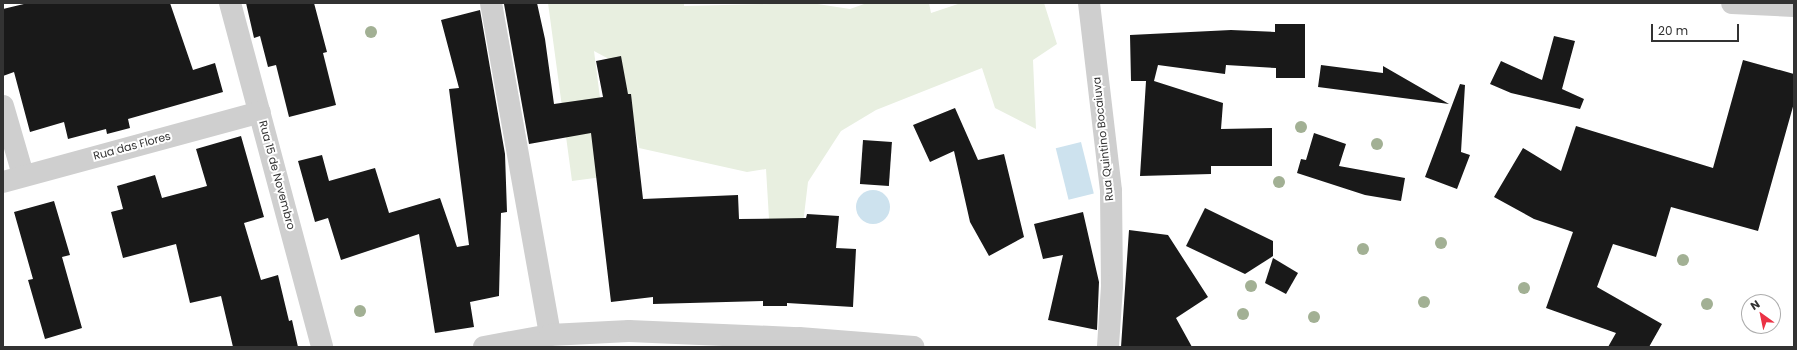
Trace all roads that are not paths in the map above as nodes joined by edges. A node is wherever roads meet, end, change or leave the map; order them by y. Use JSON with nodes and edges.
{"nodes":[{"id":1,"x":230,"y":3,"type":"edge"},
{"id":2,"x":490,"y":3,"type":"edge"},
{"id":3,"x":1089,"y":3,"type":"edge"},
{"id":4,"x":1732,"y":3,"type":"edge"},
{"id":5,"x":1794,"y":6,"type":"edge"},
{"id":6,"x":3,"y":106,"type":"edge"},
{"id":7,"x":260,"y":112,"type":"junction"},
{"id":8,"x":13,"y":178,"type":"edge"},
{"id":9,"x":550,"y":335,"type":"junction"},
{"id":10,"x":322,"y":347,"type":"edge"},
{"id":11,"x":484,"y":347,"type":"edge"},
{"id":12,"x":914,"y":347,"type":"edge"},
{"id":13,"x":1108,"y":347,"type":"edge"}],
"edges":[{"from":1,"to":7,"type":"street","name":"Rua 15 de Novembro"},
{"from":2,"to":9,"type":"street"},
{"from":3,"to":13,"type":"street","name":"Rua Quintino Bocaiuva"},
{"from":4,"to":5,"type":"street"},
{"from":6,"to":8,"type":"street"},
{"from":7,"to":8,"type":"street","name":"Rua das Flores"},
{"from":7,"to":10,"type":"street","name":"Rua 15 de Novembro"},
{"from":9,"to":11,"type":"street"},
{"from":9,"to":12,"type":"street"}]}
